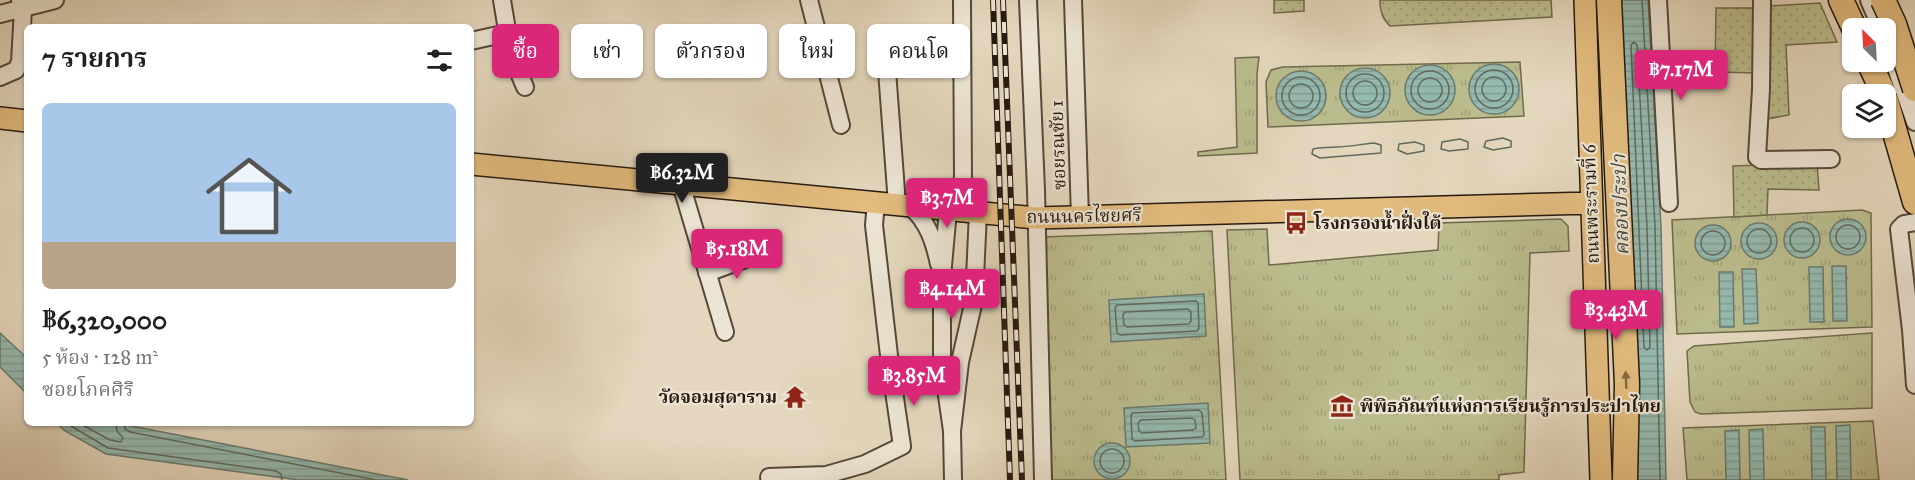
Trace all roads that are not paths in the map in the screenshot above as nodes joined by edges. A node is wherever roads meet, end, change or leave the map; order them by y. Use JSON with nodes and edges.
{"nodes":[{"id":1,"x":55,"y":0,"type":"edge"},
{"id":2,"x":502,"y":0,"type":"edge"},
{"id":3,"x":809,"y":0,"type":"edge"},
{"id":4,"x":962,"y":0,"type":"edge"},
{"id":5,"x":1028,"y":0,"type":"edge"},
{"id":6,"x":1073,"y":0,"type":"edge"},
{"id":7,"x":1584,"y":0,"type":"edge"},
{"id":8,"x":1609,"y":0,"type":"edge"},
{"id":9,"x":1658,"y":0,"type":"edge"},
{"id":10,"x":1762,"y":0,"type":"edge"},
{"id":11,"x":1841,"y":0,"type":"edge"},
{"id":12,"x":1869,"y":0,"type":"edge"},
{"id":13,"x":1883,"y":0,"type":"edge"},
{"id":14,"x":21,"y":4,"type":"edge"},
{"id":15,"x":0,"y":14,"type":"edge"},
{"id":16,"x":1849,"y":18,"type":"edge"},
{"id":17,"x":1877,"y":18,"type":"edge"},
{"id":18,"x":506,"y":24,"type":"edge"},
{"id":19,"x":492,"y":37,"type":"edge"},
{"id":20,"x":1915,"y":39,"type":"edge"},
{"id":21,"x":474,"y":41,"type":"edge"},
{"id":22,"x":1896,"y":60,"type":"edge"},
{"id":23,"x":1896,"y":68,"type":"edge"},
{"id":24,"x":0,"y":77,"type":"edge"},
{"id":25,"x":521,"y":78,"type":"edge"},
{"id":26,"x":889,"y":78,"type":"edge"},
{"id":27,"x":525,"y":87,"type":"dead end"},
{"id":28,"x":1915,"y":89,"type":"edge"},
{"id":29,"x":0,"y":118,"type":"edge"},
{"id":30,"x":24,"y":121,"type":"edge"},
{"id":31,"x":1915,"y":122,"type":"edge"},
{"id":32,"x":841,"y":125,"type":"dead end"},
{"id":33,"x":1896,"y":136,"type":"edge"},
{"id":34,"x":1831,"y":159,"type":"dead end"},
{"id":35,"x":474,"y":164,"type":"edge"},
{"id":36,"x":963,"y":179,"type":"junction"},
{"id":37,"x":681,"y":184,"type":"junction"},
{"id":38,"x":1915,"y":202,"type":"edge"},
{"id":39,"x":876,"y":203,"type":"junction"},
{"id":40,"x":1591,"y":203,"type":"junction"},
{"id":41,"x":1669,"y":203,"type":"dead end"},
{"id":42,"x":904,"y":205,"type":"junction"},
{"id":43,"x":948,"y":210,"type":"junction"},
{"id":44,"x":978,"y":212,"type":"junction"},
{"id":45,"x":1080,"y":217,"type":"junction"},
{"id":46,"x":1036,"y":218,"type":"junction"},
{"id":47,"x":1915,"y":222,"type":"edge"},
{"id":48,"x":756,"y":255,"type":"dead end"},
{"id":49,"x":707,"y":273,"type":"junction"},
{"id":50,"x":942,"y":277,"type":"junction"},
{"id":51,"x":725,"y":332,"type":"dead end"},
{"id":52,"x":1915,"y":385,"type":"edge"},
{"id":53,"x":952,"y":431,"type":"junction"},
{"id":54,"x":769,"y":477,"type":"dead end"},
{"id":55,"x":828,"y":477,"type":"edge"},
{"id":56,"x":953,"y":480,"type":"edge"},
{"id":57,"x":1043,"y":480,"type":"edge"},
{"id":58,"x":1601,"y":480,"type":"edge"},
{"id":59,"x":1625,"y":480,"type":"edge"}],
"edges":[{"from":1,"to":14,"type":"street"},
{"from":2,"to":18,"type":"street"},
{"from":3,"to":32,"type":"street"},
{"from":4,"to":36,"type":"street"},
{"from":5,"to":46,"type":"street"},
{"from":6,"to":45,"type":"street","name":"ซอยรณชัย 1"},
{"from":7,"to":40,"type":"main road","name":"ถนนพระรามที่ 6"},
{"from":59,"to":8,"type":"highway","one_way":true},
{"from":9,"to":41,"type":"street"},
{"from":10,"to":34,"type":"street"},
{"from":11,"to":16,"type":"highway"},
{"from":12,"to":17,"type":"street"},
{"from":13,"to":28,"type":"highway","bridge":true},
{"from":14,"to":15,"type":"street"},
{"from":14,"to":24,"type":"street"},
{"from":19,"to":21,"type":"street"},
{"from":20,"to":22,"type":"street"},
{"from":23,"to":31,"type":"street"},
{"from":25,"to":27,"type":"street"},
{"from":26,"to":42,"type":"street"},
{"from":29,"to":30,"type":"main road"},
{"from":33,"to":38,"type":"highway"},
{"from":35,"to":37,"type":"main road","name":"ถนนนครไชยศรี"},
{"from":36,"to":43,"type":"street"},
{"from":36,"to":44,"type":"street"},
{"from":37,"to":39,"type":"main road","name":"ถนนนครไชยศรี"},
{"from":37,"to":49,"type":"street"},
{"from":39,"to":42,"type":"main road","name":"ถนนนครไชยศรี"},
{"from":39,"to":55,"type":"street"},
{"from":40,"to":45,"type":"main road","name":"ถนนนครไชยศรี"},
{"from":40,"to":58,"type":"main road","name":"ถนนพระรามที่ 6"},
{"from":42,"to":43,"type":"main road","name":"ถนนนครไชยศรี"},
{"from":42,"to":50,"type":"street"},
{"from":43,"to":44,"type":"main road","name":"ถนนนครไชยศรี"},
{"from":43,"to":50,"type":"street"},
{"from":44,"to":46,"type":"main road","name":"ถนนนครไชยศรี"},
{"from":44,"to":53,"type":"street"},
{"from":45,"to":46,"type":"main road","name":"ถนนนครไชยศรี"},
{"from":46,"to":57,"type":"street"},
{"from":47,"to":52,"type":"street"},
{"from":48,"to":49,"type":"street"},
{"from":49,"to":51,"type":"street"},
{"from":50,"to":53,"type":"street"},
{"from":53,"to":56,"type":"street"},
{"from":54,"to":55,"type":"street"}]}
